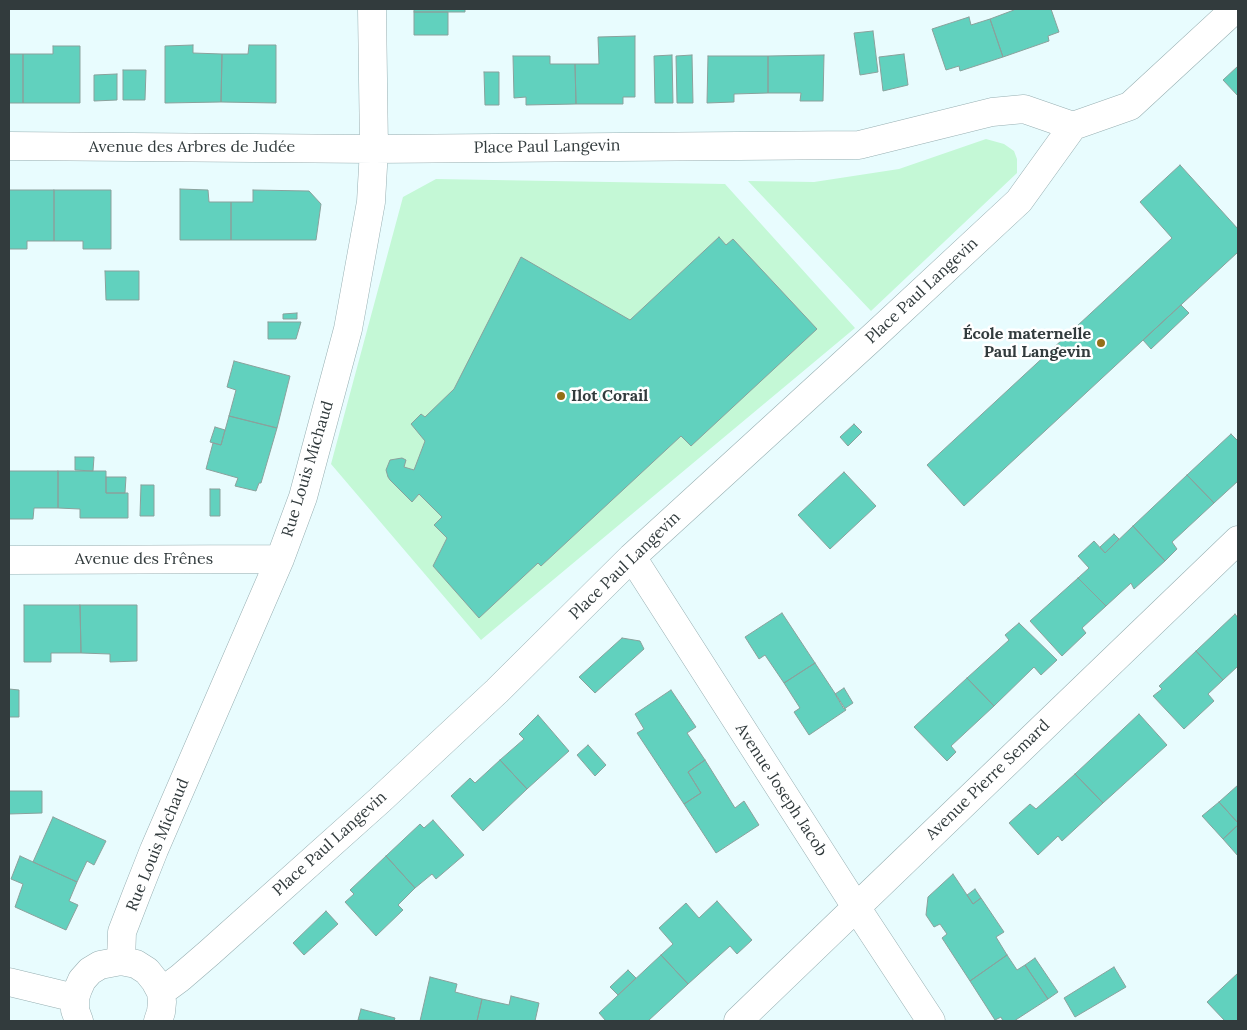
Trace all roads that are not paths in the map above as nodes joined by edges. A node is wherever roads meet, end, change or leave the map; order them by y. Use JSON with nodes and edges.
{"nodes":[{"id":1,"x":372,"y":9,"type":"edge"},
{"id":2,"x":1235,"y":9,"type":"edge"},
{"id":3,"x":1073,"y":126,"type":"junction"},
{"id":4,"x":9,"y":146,"type":"edge"},
{"id":5,"x":374,"y":148,"type":"junction"},
{"id":6,"x":1238,"y":540,"type":"edge"},
{"id":7,"x":632,"y":557,"type":"junction"},
{"id":8,"x":280,"y":559,"type":"junction"},
{"id":9,"x":9,"y":560,"type":"edge"},
{"id":10,"x":856,"y":907,"type":"junction"},
{"id":11,"x":121,"y":961,"type":"junction"},
{"id":12,"x":9,"y":982,"type":"edge"},
{"id":13,"x":161,"y":992,"type":"junction"},
{"id":14,"x":77,"y":1010,"type":"edge"},
{"id":15,"x":158,"y":1021,"type":"edge"},
{"id":16,"x":738,"y":1021,"type":"edge"},
{"id":17,"x":931,"y":1021,"type":"edge"}],
"edges":[{"from":1,"to":5,"type":"street","name":"Rue Louis Michaud"},
{"from":2,"to":3,"type":"street"},
{"from":3,"to":5,"type":"street","name":"Place Paul Langevin"},
{"from":3,"to":7,"type":"street","name":"Place Paul Langevin"},
{"from":4,"to":5,"type":"street","name":"Avenue des Arbres de Judée"},
{"from":5,"to":8,"type":"street","name":"Rue Louis Michaud"},
{"from":6,"to":10,"type":"street","name":"Avenue Pierre Semard"},
{"from":7,"to":10,"type":"street","name":"Avenue Joseph Jacob"},
{"from":7,"to":13,"type":"street","name":"Place Paul Langevin"},
{"from":8,"to":9,"type":"street","name":"Avenue des Frênes"},
{"from":8,"to":11,"type":"street","name":"Rue Louis Michaud"},
{"from":10,"to":16,"type":"street","name":"Avenue Pierre Semard"},
{"from":10,"to":17,"type":"street","name":"Avenue Joseph Jacob"},
{"from":11,"to":13,"type":"street"},
{"from":11,"to":14,"type":"street"},
{"from":12,"to":14,"type":"street"},
{"from":13,"to":15,"type":"street"}]}
